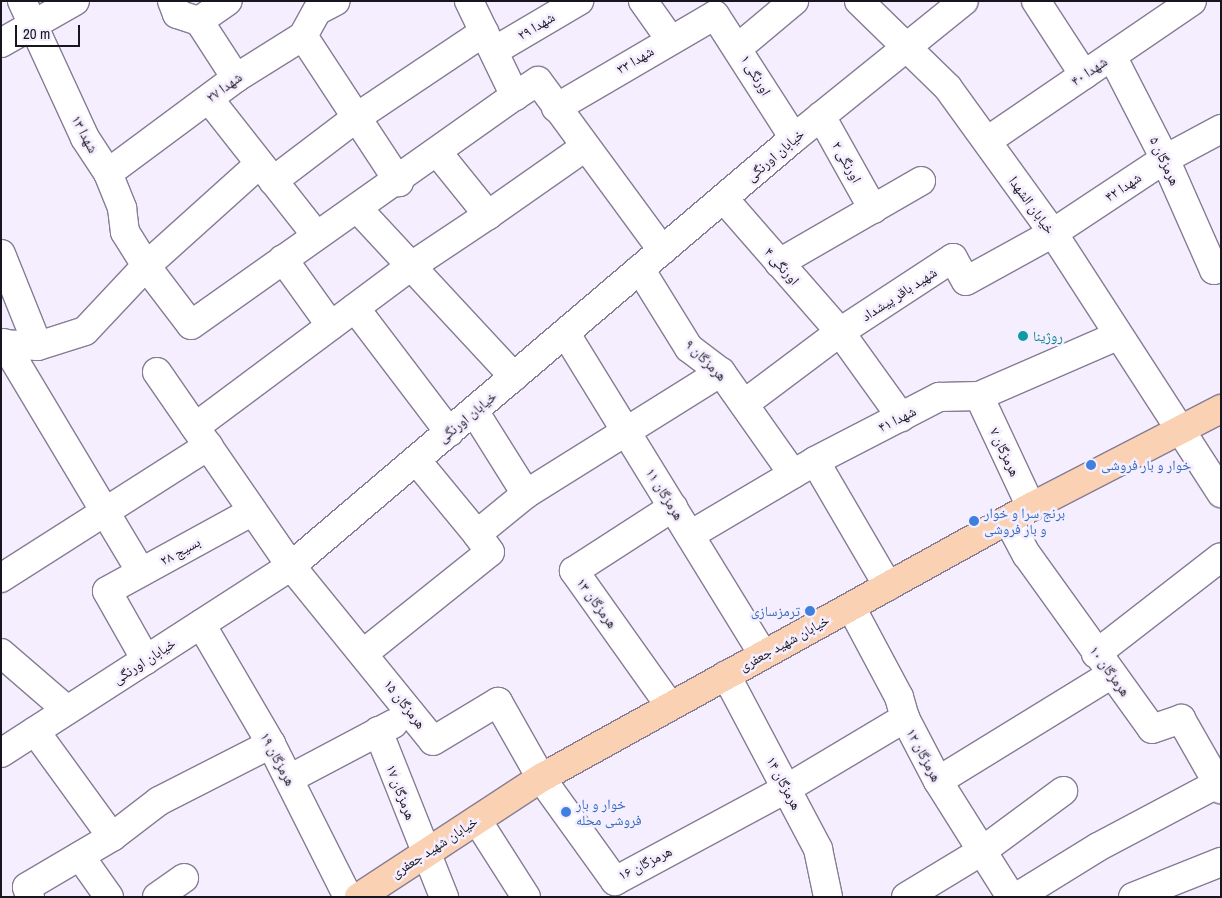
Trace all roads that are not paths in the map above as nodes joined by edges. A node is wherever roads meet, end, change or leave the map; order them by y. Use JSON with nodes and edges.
{"nodes":[{"id":1,"x":22,"y":1,"type":"edge"},
{"id":2,"x":75,"y":1,"type":"edge"},
{"id":3,"x":172,"y":1,"type":"edge"},
{"id":4,"x":228,"y":1,"type":"edge"},
{"id":5,"x":469,"y":1,"type":"edge"},
{"id":6,"x":579,"y":1,"type":"edge"},
{"id":7,"x":644,"y":1,"type":"edge"},
{"id":8,"x":794,"y":1,"type":"edge"},
{"id":9,"x":859,"y":1,"type":"edge"},
{"id":10,"x":964,"y":1,"type":"edge"},
{"id":11,"x":1036,"y":1,"type":"edge"},
{"id":12,"x":1192,"y":1,"type":"edge"},
{"id":13,"x":322,"y":5,"type":"edge"},
{"id":14,"x":715,"y":15,"type":"joint"},
{"id":15,"x":199,"y":21,"type":"junction"},
{"id":16,"x":34,"y":25,"type":"junction"},
{"id":17,"x":303,"y":36,"type":"junction"},
{"id":18,"x":670,"y":39,"type":"junction"},
{"id":19,"x":489,"y":42,"type":"junction"},
{"id":20,"x":1,"y":44,"type":"edge"},
{"id":21,"x":905,"y":46,"type":"junction"},
{"id":22,"x":740,"y":47,"type":"junction"},
{"id":23,"x":1112,"y":56,"type":"junction"},
{"id":24,"x":1084,"y":75,"type":"junction"},
{"id":25,"x":236,"y":78,"type":"junction"},
{"id":26,"x":516,"y":96,"type":"junction"},
{"id":27,"x":209,"y":98,"type":"junction"},
{"id":28,"x":556,"y":108,"type":"junction"},
{"id":29,"x":821,"y":116,"type":"junction"},
{"id":30,"x":357,"y":117,"type":"junction"},
{"id":31,"x":1221,"y":129,"type":"edge"},
{"id":32,"x":794,"y":138,"type":"junction"},
{"id":33,"x":987,"y":141,"type":"junction"},
{"id":34,"x":584,"y":147,"type":"junction"},
{"id":35,"x":438,"y":153,"type":"junction"},
{"id":36,"x":1165,"y":159,"type":"junction"},
{"id":37,"x":108,"y":173,"type":"junction"},
{"id":38,"x":265,"y":173,"type":"junction"},
{"id":39,"x":921,"y":181,"type":"dead end"},
{"id":40,"x":399,"y":182,"type":"junction"},
{"id":41,"x":724,"y":199,"type":"junction"},
{"id":42,"x":358,"y":209,"type":"junction"},
{"id":43,"x":873,"y":209,"type":"junction"},
{"id":44,"x":488,"y":215,"type":"junction"},
{"id":45,"x":1053,"y":233,"type":"junction"},
{"id":46,"x":316,"y":235,"type":"junction"},
{"id":47,"x":662,"y":250,"type":"junction"},
{"id":48,"x":2,"y":257,"type":"edge"},
{"id":49,"x":283,"y":259,"type":"junction"},
{"id":50,"x":779,"y":263,"type":"junction"},
{"id":51,"x":146,"y":266,"type":"junction"},
{"id":52,"x":410,"y":267,"type":"junction"},
{"id":53,"x":1217,"y":268,"type":"edge"},
{"id":54,"x":640,"y":269,"type":"junction"},
{"id":55,"x":355,"y":308,"type":"junction"},
{"id":56,"x":331,"y":326,"type":"junction"},
{"id":57,"x":840,"y":332,"type":"junction"},
{"id":58,"x":566,"y":334,"type":"junction"},
{"id":59,"x":1117,"y":336,"type":"junction"},
{"id":60,"x":3,"y":343,"type":"edge"},
{"id":61,"x":38,"y":346,"type":"junction"},
{"id":62,"x":157,"y":372,"type":"dead end"},
{"id":63,"x":721,"y":372,"type":"junction"},
{"id":64,"x":514,"y":377,"type":"junction"},
{"id":65,"x":979,"y":396,"type":"junction"},
{"id":66,"x":744,"y":404,"type":"junction"},
{"id":67,"x":1221,"y":409,"type":"edge"},
{"id":68,"x":474,"y":411,"type":"junction"},
{"id":69,"x":901,"y":417,"type":"junction"},
{"id":70,"x":1181,"y":428,"type":"junction"},
{"id":71,"x":449,"y":432,"type":"junction"},
{"id":72,"x":626,"y":432,"type":"junction"},
{"id":73,"x":202,"y":437,"type":"junction"},
{"id":74,"x":416,"y":460,"type":"junction"},
{"id":75,"x":804,"y":467,"type":"junction"},
{"id":76,"x":1221,"y":493,"type":"edge"},
{"id":77,"x":526,"y":494,"type":"junction"},
{"id":78,"x":672,"y":507,"type":"junction"},
{"id":79,"x":253,"y":511,"type":"junction"},
{"id":80,"x":105,"y":512,"type":"junction"},
{"id":81,"x":1019,"y":514,"type":"junction"},
{"id":82,"x":477,"y":534,"type":"junction"},
{"id":83,"x":690,"y":535,"type":"junction"},
{"id":84,"x":1221,"y":557,"type":"edge"},
{"id":85,"x":291,"y":566,"type":"junction"},
{"id":86,"x":141,"y":572,"type":"junction"},
{"id":87,"x":1,"y":578,"type":"edge"},
{"id":88,"x":888,"y":586,"type":"junction"},
{"id":89,"x":851,"y":606,"type":"junction"},
{"id":90,"x":201,"y":624,"type":"junction"},
{"id":91,"x":1,"y":652,"type":"edge"},
{"id":92,"x":364,"y":653,"type":"junction"},
{"id":93,"x":763,"y":654,"type":"junction"},
{"id":94,"x":146,"y":660,"type":"junction"},
{"id":95,"x":1104,"y":664,"type":"junction"},
{"id":96,"x":726,"y":675,"type":"junction"},
{"id":97,"x":670,"y":706,"type":"junction"},
{"id":98,"x":67,"y":710,"type":"junction"},
{"id":99,"x":415,"y":715,"type":"junction"},
{"id":100,"x":905,"y":718,"type":"junction"},
{"id":101,"x":35,"y":731,"type":"junction"},
{"id":102,"x":378,"y":731,"type":"junction"},
{"id":103,"x":271,"y":744,"type":"junction"},
{"id":104,"x":1,"y":753,"type":"edge"},
{"id":105,"x":541,"y":778,"type":"junction"},
{"id":106,"x":288,"y":779,"type":"junction"},
{"id":107,"x":938,"y":781,"type":"junction"},
{"id":108,"x":1220,"y":785,"type":"edge"},
{"id":109,"x":786,"y":788,"type":"junction"},
{"id":110,"x":1063,"y":791,"type":"dead end"},
{"id":111,"x":476,"y":820,"type":"junction"},
{"id":112,"x":112,"y":837,"type":"junction"},
{"id":113,"x":982,"y":851,"type":"junction"},
{"id":114,"x":424,"y":853,"type":"junction"},
{"id":115,"x":80,"y":856,"type":"junction"},
{"id":116,"x":1221,"y":862,"type":"edge"},
{"id":117,"x":184,"y":878,"type":"dead end"},
{"id":118,"x":30,"y":897,"type":"edge"},
{"id":119,"x":108,"y":897,"type":"edge"},
{"id":120,"x":158,"y":897,"type":"edge"},
{"id":121,"x":348,"y":897,"type":"edge"},
{"id":122,"x":359,"y":897,"type":"edge"},
{"id":123,"x":444,"y":897,"type":"edge"},
{"id":124,"x":526,"y":897,"type":"edge"},
{"id":125,"x":828,"y":897,"type":"edge"},
{"id":126,"x":906,"y":897,"type":"edge"},
{"id":127,"x":1011,"y":897,"type":"edge"},
{"id":128,"x":1017,"y":897,"type":"edge"},
{"id":129,"x":1132,"y":897,"type":"edge"}],
"edges":[{"from":1,"to":16,"type":"street","name":"شهدا ۱۳"},
{"from":2,"to":16,"type":"street"},
{"from":3,"to":15,"type":"street"},
{"from":4,"to":15,"type":"street"},
{"from":5,"to":19,"type":"street"},
{"from":6,"to":19,"type":"street","name":"شهدا ۲۹"},
{"from":7,"to":18,"type":"street"},
{"from":8,"to":22,"type":"street"},
{"from":9,"to":21,"type":"street","name":"خیابان الشهدا"},
{"from":10,"to":21,"type":"street","name":"خیابان اورنگی"},
{"from":11,"to":24,"type":"street"},
{"from":12,"to":23,"type":"street","name":"شهدا ۴۰"},
{"from":13,"to":17,"type":"street","name":"شهدا ۲۷"},
{"from":14,"to":18,"type":"street","name":"شهدا ۳۳"},
{"from":14,"to":22,"type":"street","name":"اورنگی ۱"},
{"from":15,"to":25,"type":"street"},
{"from":16,"to":20,"type":"street"},
{"from":16,"to":37,"type":"street","name":"شهدا ۱۳"},
{"from":17,"to":25,"type":"street","name":"شهدا ۲۷"},
{"from":17,"to":30,"type":"street"},
{"from":18,"to":28,"type":"street","name":"شهدا ۳۳"},
{"from":19,"to":26,"type":"street"},
{"from":19,"to":30,"type":"street","name":"شهدا ۲۹"},
{"from":21,"to":29,"type":"street","name":"خیابان اورنگی"},
{"from":21,"to":33,"type":"street","name":"خیابان الشهدا"},
{"from":22,"to":32,"type":"street","name":"اورنگی ۱"},
{"from":23,"to":24,"type":"street","name":"شهدا ۴۰"},
{"from":23,"to":36,"type":"street","name":"هرمزگان ۵"},
{"from":24,"to":33,"type":"street","name":"شهدا ۴۰"},
{"from":25,"to":27,"type":"street","name":"شهدا ۲۷"},
{"from":26,"to":28,"type":"street"},
{"from":26,"to":35,"type":"street"},
{"from":27,"to":37,"type":"street","name":"شهدا ۲۷"},
{"from":27,"to":38,"type":"street"},
{"from":28,"to":34,"type":"street"},
{"from":29,"to":32,"type":"street","name":"خیابان اورنگی"},
{"from":29,"to":43,"type":"street","name":"اورنگی ۲"},
{"from":30,"to":38,"type":"street","name":"شهدا ۲۹"},
{"from":30,"to":40,"type":"street"},
{"from":31,"to":36,"type":"street","name":"شهدا ۴۲"},
{"from":32,"to":41,"type":"street","name":"خیابان اورنگی"},
{"from":33,"to":45,"type":"street","name":"خیابان الشهدا"},
{"from":34,"to":44,"type":"street"},
{"from":34,"to":47,"type":"street"},
{"from":35,"to":40,"type":"street"},
{"from":35,"to":44,"type":"street"},
{"from":36,"to":45,"type":"street","name":"شهدا ۴۲"},
{"from":36,"to":53,"type":"street","name":"هرمزگان ۵"},
{"from":37,"to":51,"type":"street","name":"شهدا ۱۳"},
{"from":38,"to":46,"type":"street"},
{"from":38,"to":51,"type":"street","name":"شهدا ۲۹"},
{"from":39,"to":43,"type":"street"},
{"from":40,"to":42,"type":"street"},
{"from":41,"to":47,"type":"street","name":"خیابان اورنگی"},
{"from":41,"to":50,"type":"street","name":"اورنگی ۴"},
{"from":42,"to":46,"type":"street"},
{"from":42,"to":52,"type":"street"},
{"from":43,"to":50,"type":"street"},
{"from":44,"to":52,"type":"street"},
{"from":45,"to":57,"type":"street","name":"شهید باقر پیشداد"},
{"from":45,"to":59,"type":"street","name":"خیابان الشهدا"},
{"from":46,"to":49,"type":"street"},
{"from":47,"to":54,"type":"street","name":"خیابان اورنگی"},
{"from":48,"to":61,"type":"street"},
{"from":49,"to":51,"type":"street","name":"شهدا ۱۳"},
{"from":49,"to":56,"type":"street"},
{"from":50,"to":57,"type":"street","name":"اورنگی ۴"},
{"from":51,"to":61,"type":"street","name":"شهدا ۲۹"},
{"from":52,"to":55,"type":"street"},
{"from":52,"to":64,"type":"street"},
{"from":54,"to":58,"type":"street","name":"خیابان اورنگی"},
{"from":54,"to":63,"type":"street","name":"هرمزگان ۹"},
{"from":55,"to":56,"type":"street"},
{"from":55,"to":71,"type":"street"},
{"from":56,"to":73,"type":"street"},
{"from":57,"to":66,"type":"street","name":"شهید باقر پیشداد"},
{"from":57,"to":69,"type":"street","name":"اورنگی ۴"},
{"from":58,"to":64,"type":"street","name":"خیابان اورنگی"},
{"from":58,"to":72,"type":"street","name":"هرمزگان ۱۱"},
{"from":59,"to":65,"type":"street","name":"شهدا ۴۱"},
{"from":59,"to":70,"type":"street","name":"خیابان الشهدا"},
{"from":60,"to":61,"type":"street"},
{"from":60,"to":80,"type":"street"},
{"from":62,"to":73,"type":"street","name":"هرمزگان ۱۵"},
{"from":63,"to":66,"type":"street","name":"هرمزگان ۹"},
{"from":63,"to":72,"type":"street"},
{"from":64,"to":68,"type":"street","name":"خیابان اورنگی"},
{"from":65,"to":69,"type":"street","name":"شهدا ۴۱"},
{"from":65,"to":81,"type":"street","name":"هرمزگان ۷"},
{"from":66,"to":75,"type":"street","name":"هرمزگان ۹"},
{"from":67,"to":70,"type":"main road","name":"خیابان شهید جعفری"},
{"from":68,"to":71,"type":"street","name":"خیابان اورنگی"},
{"from":68,"to":77,"type":"street"},
{"from":69,"to":75,"type":"street","name":"شهدا ۴۱"},
{"from":70,"to":76,"type":"street","name":"خیابان الشهدا"},
{"from":70,"to":81,"type":"main road","name":"خیابان شهید جعفری"},
{"from":71,"to":74,"type":"street","name":"خیابان اورنگی"},
{"from":72,"to":77,"type":"street"},
{"from":72,"to":78,"type":"street","name":"هرمزگان ۱۱"},
{"from":73,"to":79,"type":"street","name":"هرمزگان ۱۵"},
{"from":73,"to":80,"type":"street"},
{"from":74,"to":82,"type":"street"},
{"from":74,"to":85,"type":"street","name":"خیابان اورنگی"},
{"from":75,"to":83,"type":"street","name":"شهدا ۴۱"},
{"from":75,"to":88,"type":"street","name":"هرمزگان ۹"},
{"from":77,"to":82,"type":"street"},
{"from":78,"to":83,"type":"street","name":"هرمزگان ۱۱"},
{"from":78,"to":97,"type":"street","name":"هرمزگان ۱۳"},
{"from":79,"to":85,"type":"street","name":"هرمزگان ۱۵"},
{"from":79,"to":86,"type":"street","name":"بسیج ۲۸"},
{"from":80,"to":86,"type":"street"},
{"from":80,"to":87,"type":"street"},
{"from":81,"to":88,"type":"main road","name":"خیابان شهید جعفری"},
{"from":81,"to":95,"type":"street","name":"هرمزگان ۱۰"},
{"from":82,"to":92,"type":"street"},
{"from":83,"to":93,"type":"street","name":"هرمزگان ۱۱"},
{"from":84,"to":95,"type":"street"},
{"from":85,"to":90,"type":"street","name":"خیابان اورنگی"},
{"from":85,"to":92,"type":"street","name":"هرمزگان ۱۵"},
{"from":86,"to":94,"type":"street","name":"بسیج ۲۸"},
{"from":88,"to":89,"type":"main road","name":"خیابان شهید جعفری"},
{"from":89,"to":93,"type":"main road","name":"خیابان شهید جعفری"},
{"from":89,"to":100,"type":"street","name":"هرمزگان ۱۲"},
{"from":90,"to":94,"type":"street","name":"خیابان اورنگی"},
{"from":90,"to":103,"type":"street","name":"هرمزگان ۱۹"},
{"from":91,"to":98,"type":"street"},
{"from":92,"to":99,"type":"street","name":"هرمزگان ۱۵"},
{"from":93,"to":96,"type":"main road","name":"خیابان شهید جعفری"},
{"from":94,"to":98,"type":"street","name":"خیابان اورنگی"},
{"from":95,"to":107,"type":"street"},
{"from":95,"to":108,"type":"street","name":"هرمزگان ۱۰"},
{"from":96,"to":97,"type":"main road","name":"خیابان شهید جعفری"},
{"from":96,"to":109,"type":"street","name":"هرمزگان ۱۴"},
{"from":97,"to":105,"type":"main road","name":"خیابان شهید جعفری"},
{"from":98,"to":101,"type":"street","name":"خیابان اورنگی"},
{"from":99,"to":102,"type":"street"},
{"from":99,"to":105,"type":"street","name":"هرمزگان ۱۵"},
{"from":100,"to":107,"type":"street","name":"هرمزگان ۱۲"},
{"from":100,"to":109,"type":"street"},
{"from":101,"to":104,"type":"street","name":"خیابان اورنگی"},
{"from":101,"to":112,"type":"street"},
{"from":102,"to":106,"type":"street"},
{"from":102,"to":114,"type":"street","name":"هرمزگان ۱۷"},
{"from":103,"to":106,"type":"street","name":"هرمزگان ۱۹"},
{"from":103,"to":112,"type":"street"},
{"from":105,"to":109,"type":"street","name":"هرمزگان ۱۶"},
{"from":105,"to":111,"type":"main road","name":"خیابان شهید جعفری"},
{"from":106,"to":121,"type":"street","name":"هرمزگان ۱۹"},
{"from":107,"to":113,"type":"street","name":"هرمزگان ۱۲"},
{"from":108,"to":128,"type":"street"},
{"from":109,"to":125,"type":"street","name":"هرمزگان ۱۴"},
{"from":110,"to":113,"type":"street"},
{"from":111,"to":114,"type":"main road","name":"خیابان شهید جعفری"},
{"from":111,"to":124,"type":"street"},
{"from":112,"to":115,"type":"street"},
{"from":113,"to":126,"type":"street"},
{"from":113,"to":127,"type":"street","name":"هرمزگان ۱۲"},
{"from":114,"to":122,"type":"main road","name":"خیابان شهید جعفری"},
{"from":114,"to":123,"type":"street","name":"هرمزگان ۱۷"},
{"from":115,"to":118,"type":"street"},
{"from":115,"to":119,"type":"street"},
{"from":116,"to":129,"type":"street"},
{"from":117,"to":120,"type":"street"}]}
